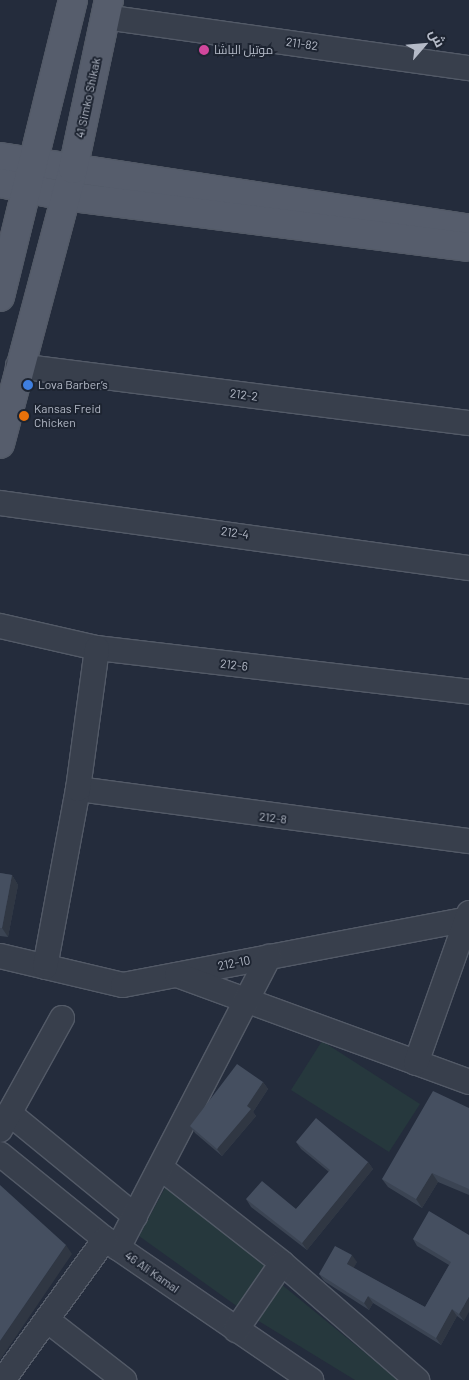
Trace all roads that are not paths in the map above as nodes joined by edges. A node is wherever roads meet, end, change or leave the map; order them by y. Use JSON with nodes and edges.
{"nodes":[{"id":1,"x":73,"y":0,"type":"edge"},
{"id":2,"x":107,"y":9,"type":"edge"},
{"id":3,"x":469,"y":68,"type":"edge"},
{"id":4,"x":0,"y":157,"type":"edge"},
{"id":5,"x":35,"y":160,"type":"junction"},
{"id":6,"x":73,"y":169,"type":"junction"},
{"id":7,"x":0,"y":183,"type":"edge"},
{"id":8,"x":29,"y":187,"type":"junction"},
{"id":9,"x":65,"y":196,"type":"junction"},
{"id":10,"x":469,"y":229,"type":"edge"},
{"id":11,"x":469,"y":248,"type":"edge"},
{"id":12,"x":0,"y":297,"type":"edge"},
{"id":13,"x":18,"y":366,"type":"junction"},
{"id":14,"x":469,"y":424,"type":"edge"},
{"id":15,"x":0,"y":444,"type":"edge"},
{"id":16,"x":0,"y":502,"type":"edge"},
{"id":17,"x":469,"y":568,"type":"edge"},
{"id":18,"x":0,"y":626,"type":"edge"},
{"id":19,"x":97,"y":648,"type":"junction"},
{"id":20,"x":469,"y":692,"type":"edge"},
{"id":21,"x":78,"y":789,"type":"junction"},
{"id":22,"x":469,"y":841,"type":"edge"},
{"id":23,"x":469,"y":913,"type":"edge"},
{"id":24,"x":469,"y":919,"type":"edge"},
{"id":25,"x":0,"y":956,"type":"edge"},
{"id":26,"x":269,"y":957,"type":"junction"},
{"id":27,"x":45,"y":967,"type":"junction"},
{"id":28,"x":175,"y":975,"type":"junction"},
{"id":29,"x":248,"y":998,"type":"junction"},
{"id":30,"x":62,"y":1018,"type":"dead end"},
{"id":31,"x":416,"y":1063,"type":"junction"},
{"id":32,"x":469,"y":1082,"type":"edge"},
{"id":33,"x":5,"y":1121,"type":"edge"},
{"id":34,"x":0,"y":1154,"type":"edge"},
{"id":35,"x":161,"y":1168,"type":"junction"},
{"id":36,"x":135,"y":1216,"type":"junction"},
{"id":37,"x":111,"y":1244,"type":"junction"},
{"id":38,"x":282,"y":1263,"type":"junction"},
{"id":39,"x":47,"y":1320,"type":"junction"},
{"id":40,"x":236,"y":1330,"type":"junction"},
{"id":41,"x":3,"y":1380,"type":"edge"},
{"id":42,"x":124,"y":1380,"type":"edge"},
{"id":43,"x":312,"y":1380,"type":"edge"},
{"id":44,"x":417,"y":1380,"type":"edge"}],
"edges":[{"from":1,"to":5,"type":"main road"},
{"from":2,"to":3,"type":"street","name":"211-82"},
{"from":2,"to":6,"type":"main road","name":"41 Simko Shikak"},
{"from":4,"to":5,"type":"main road"},
{"from":5,"to":6,"type":"main road"},
{"from":5,"to":8,"type":"main road"},
{"from":6,"to":9,"type":"main road","name":"41 Simko Shikak"},
{"from":6,"to":10,"type":"main road"},
{"from":7,"to":8,"type":"main road"},
{"from":8,"to":9,"type":"main road"},
{"from":8,"to":12,"type":"main road"},
{"from":9,"to":11,"type":"main road"},
{"from":9,"to":13,"type":"main road","name":"41 Simko Shikak"},
{"from":13,"to":14,"type":"street","name":"212-2"},
{"from":13,"to":15,"type":"main road","name":"41 Simko Shikak"},
{"from":16,"to":17,"type":"street","name":"212-4"},
{"from":18,"to":19,"type":"street","name":"212-6"},
{"from":19,"to":20,"type":"street","name":"212-6"},
{"from":19,"to":21,"type":"street"},
{"from":21,"to":22,"type":"street","name":"212-8"},
{"from":21,"to":27,"type":"street"},
{"from":23,"to":24,"type":"street"},
{"from":24,"to":26,"type":"street","name":"212-10"},
{"from":24,"to":31,"type":"street"},
{"from":25,"to":27,"type":"street","name":"212-10"},
{"from":26,"to":28,"type":"street","name":"212-10"},
{"from":26,"to":29,"type":"street"},
{"from":27,"to":28,"type":"street","name":"212-10"},
{"from":28,"to":29,"type":"street"},
{"from":29,"to":31,"type":"street"},
{"from":29,"to":35,"type":"street"},
{"from":30,"to":33,"type":"street"},
{"from":31,"to":32,"type":"street"},
{"from":33,"to":36,"type":"street"},
{"from":34,"to":37,"type":"street","name":"46 Ali Kamal"},
{"from":35,"to":36,"type":"street"},
{"from":35,"to":38,"type":"street"},
{"from":36,"to":37,"type":"street"},
{"from":37,"to":39,"type":"street"},
{"from":37,"to":40,"type":"street","name":"46 Ali Kamal"},
{"from":38,"to":40,"type":"street"},
{"from":38,"to":44,"type":"street"},
{"from":39,"to":41,"type":"street"},
{"from":39,"to":42,"type":"street"},
{"from":40,"to":43,"type":"street","name":"46 Ali Kamal"}]}
